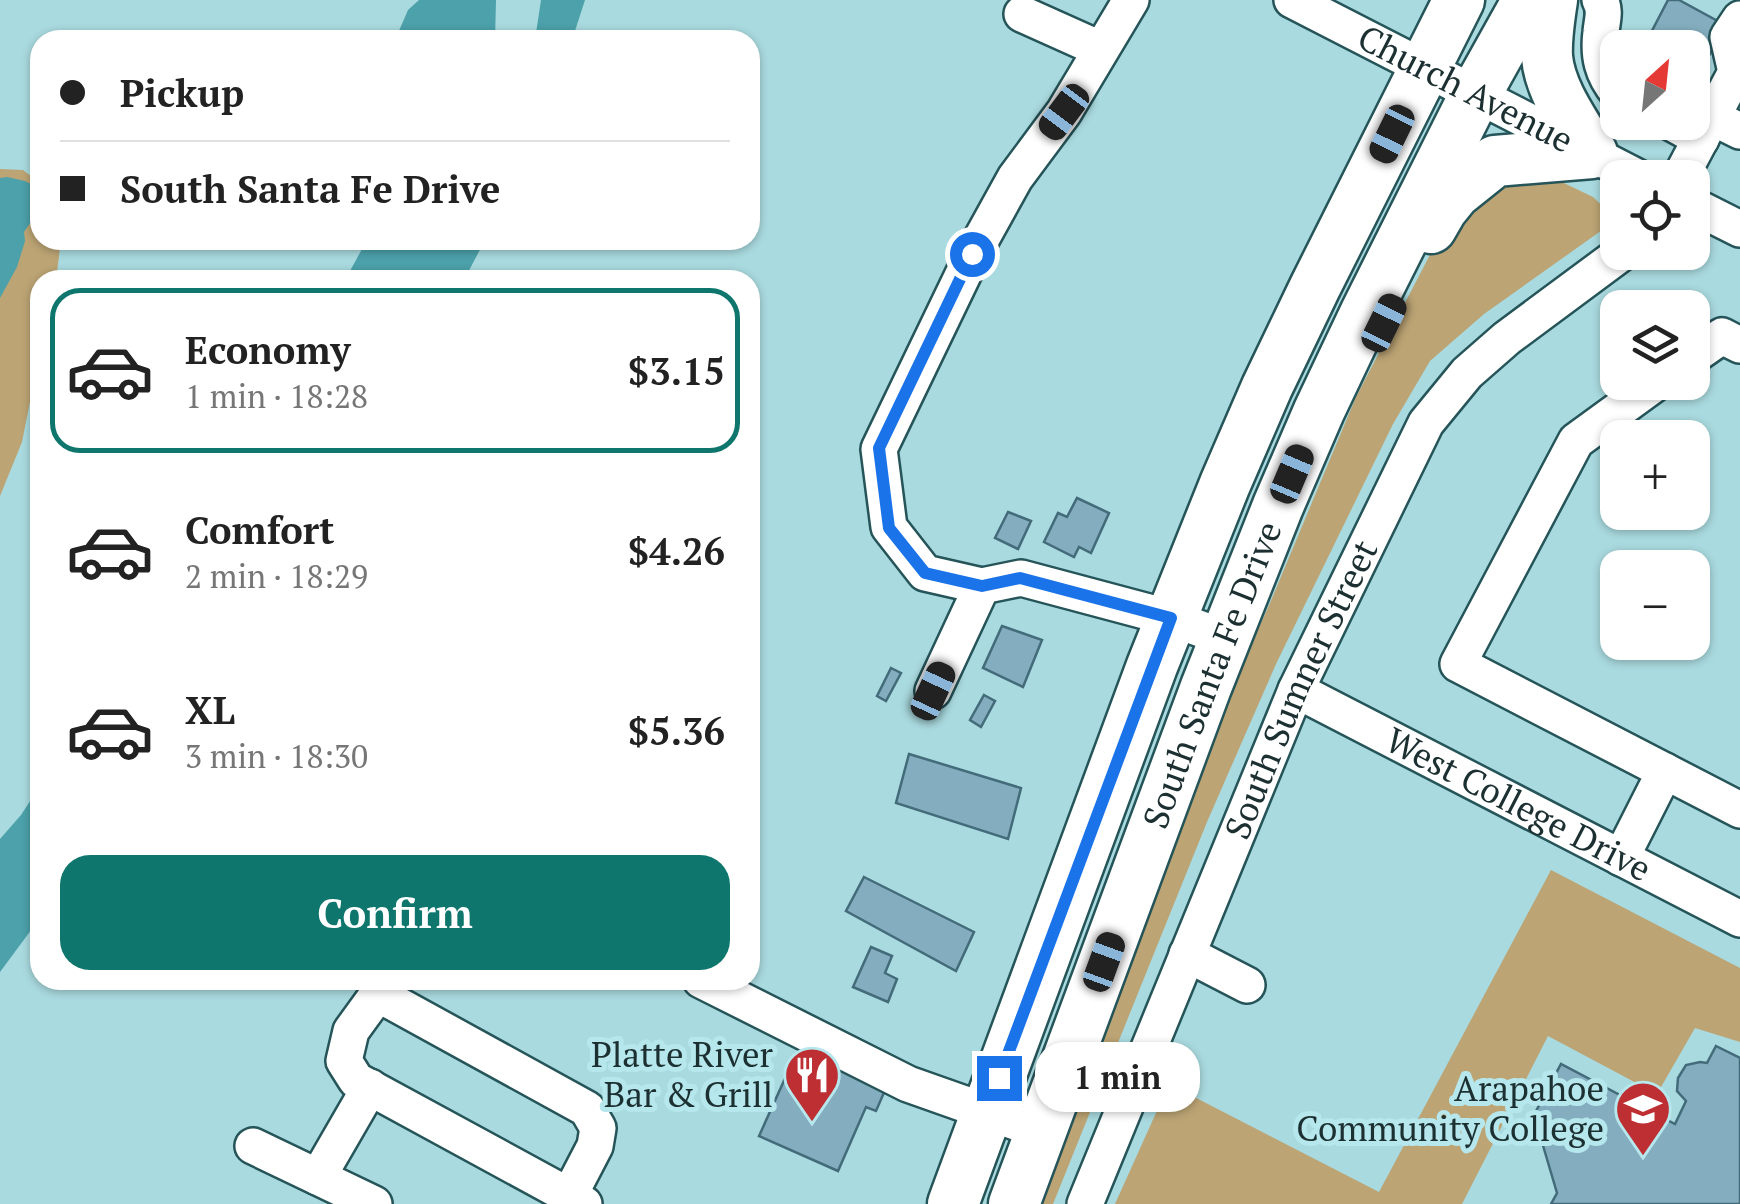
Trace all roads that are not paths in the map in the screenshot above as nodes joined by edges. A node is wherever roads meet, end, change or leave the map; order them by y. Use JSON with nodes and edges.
{"nodes":[{"id":1,"x":1131,"y":0,"type":"edge"},
{"id":2,"x":1292,"y":0,"type":"edge"},
{"id":3,"x":1459,"y":0,"type":"edge"},
{"id":4,"x":1528,"y":0,"type":"edge"},
{"id":5,"x":1552,"y":0,"type":"edge"},
{"id":6,"x":1600,"y":0,"type":"edge"},
{"id":7,"x":1022,"y":14,"type":"dead end"},
{"id":8,"x":1740,"y":19,"type":"edge"},
{"id":9,"x":1601,"y":30,"type":"edge"},
{"id":10,"x":1100,"y":49,"type":"junction"},
{"id":11,"x":1424,"y":69,"type":"junction"},
{"id":12,"x":1738,"y":73,"type":"edge"},
{"id":13,"x":1475,"y":95,"type":"junction"},
{"id":14,"x":1710,"y":120,"type":"edge"},
{"id":15,"x":1592,"y":153,"type":"junction"},
{"id":16,"x":1605,"y":160,"type":"edge"},
{"id":17,"x":1710,"y":214,"type":"edge"},
{"id":18,"x":1740,"y":229,"type":"edge"},
{"id":19,"x":1600,"y":269,"type":"edge"},
{"id":20,"x":1710,"y":344,"type":"edge"},
{"id":21,"x":1740,"y":345,"type":"edge"},
{"id":22,"x":1632,"y":400,"type":"edge"},
{"id":23,"x":982,"y":586,"type":"junction"},
{"id":24,"x":1171,"y":618,"type":"junction"},
{"id":25,"x":1232,"y":621,"type":"junction"},
{"id":26,"x":1296,"y":690,"type":"junction"},
{"id":27,"x":933,"y":691,"type":"dead end"},
{"id":28,"x":1666,"y":771,"type":"junction"},
{"id":29,"x":1740,"y":810,"type":"edge"},
{"id":30,"x":1621,"y":858,"type":"junction"},
{"id":31,"x":1740,"y":919,"type":"edge"},
{"id":32,"x":1187,"y":954,"type":"junction"},
{"id":33,"x":1247,"y":986,"type":"dead end"},
{"id":34,"x":381,"y":990,"type":"edge"},
{"id":35,"x":388,"y":990,"type":"edge"},
{"id":36,"x":721,"y":990,"type":"edge"},
{"id":37,"x":370,"y":1088,"type":"junction"},
{"id":38,"x":987,"y":1112,"type":"junction"},
{"id":39,"x":1041,"y":1131,"type":"junction"},
{"id":40,"x":253,"y":1146,"type":"dead end"},
{"id":41,"x":318,"y":1177,"type":"junction"},
{"id":42,"x":576,"y":1200,"type":"edge"},
{"id":43,"x":374,"y":1204,"type":"edge"},
{"id":44,"x":953,"y":1204,"type":"edge"},
{"id":45,"x":1014,"y":1204,"type":"edge"},
{"id":46,"x":1085,"y":1204,"type":"edge"}],
"edges":[{"from":1,"to":10,"type":"street"},
{"from":2,"to":11,"type":"street","name":"Church Avenue"},
{"from":3,"to":11,"type":"highway","name":"South Santa Fe Drive"},
{"from":4,"to":13,"type":"highway","name":"South Santa Fe Drive"},
{"from":5,"to":15,"type":"highway"},
{"from":6,"to":9,"type":"street"},
{"from":7,"to":10,"type":"street"},
{"from":8,"to":12,"type":"street"},
{"from":10,"to":23,"type":"street"},
{"from":11,"to":13,"type":"street","name":"Church Avenue"},
{"from":11,"to":24,"type":"highway","name":"South Santa Fe Drive"},
{"from":12,"to":14,"type":"street"},
{"from":13,"to":15,"type":"street","name":"Church Avenue"},
{"from":13,"to":25,"type":"highway","name":"South Santa Fe Drive"},
{"from":15,"to":16,"type":"street","name":"Church Avenue"},
{"from":15,"to":25,"type":"highway"},
{"from":17,"to":18,"type":"street"},
{"from":19,"to":26,"type":"street","name":"South Sumner Street"},
{"from":20,"to":21,"type":"street"},
{"from":22,"to":28,"type":"street"},
{"from":23,"to":24,"type":"street"},
{"from":23,"to":27,"type":"street"},
{"from":24,"to":25,"type":"street"},
{"from":24,"to":38,"type":"highway","name":"South Santa Fe Drive"},
{"from":25,"to":39,"type":"highway","name":"South Santa Fe Drive"},
{"from":26,"to":30,"type":"street","name":"West College Drive"},
{"from":26,"to":32,"type":"street","name":"South Sumner Street"},
{"from":28,"to":29,"type":"street"},
{"from":28,"to":30,"type":"street"},
{"from":30,"to":31,"type":"street","name":"West College Drive"},
{"from":32,"to":33,"type":"street"},
{"from":32,"to":46,"type":"street","name":"South Sumner Street"},
{"from":34,"to":37,"type":"street"},
{"from":35,"to":42,"type":"street"},
{"from":36,"to":38,"type":"street"},
{"from":37,"to":41,"type":"street"},
{"from":37,"to":42,"type":"street"},
{"from":38,"to":39,"type":"street"},
{"from":38,"to":44,"type":"highway","name":"South Santa Fe Drive"},
{"from":39,"to":45,"type":"highway","name":"South Santa Fe Drive"},
{"from":40,"to":41,"type":"street"},
{"from":41,"to":43,"type":"street"}]}
